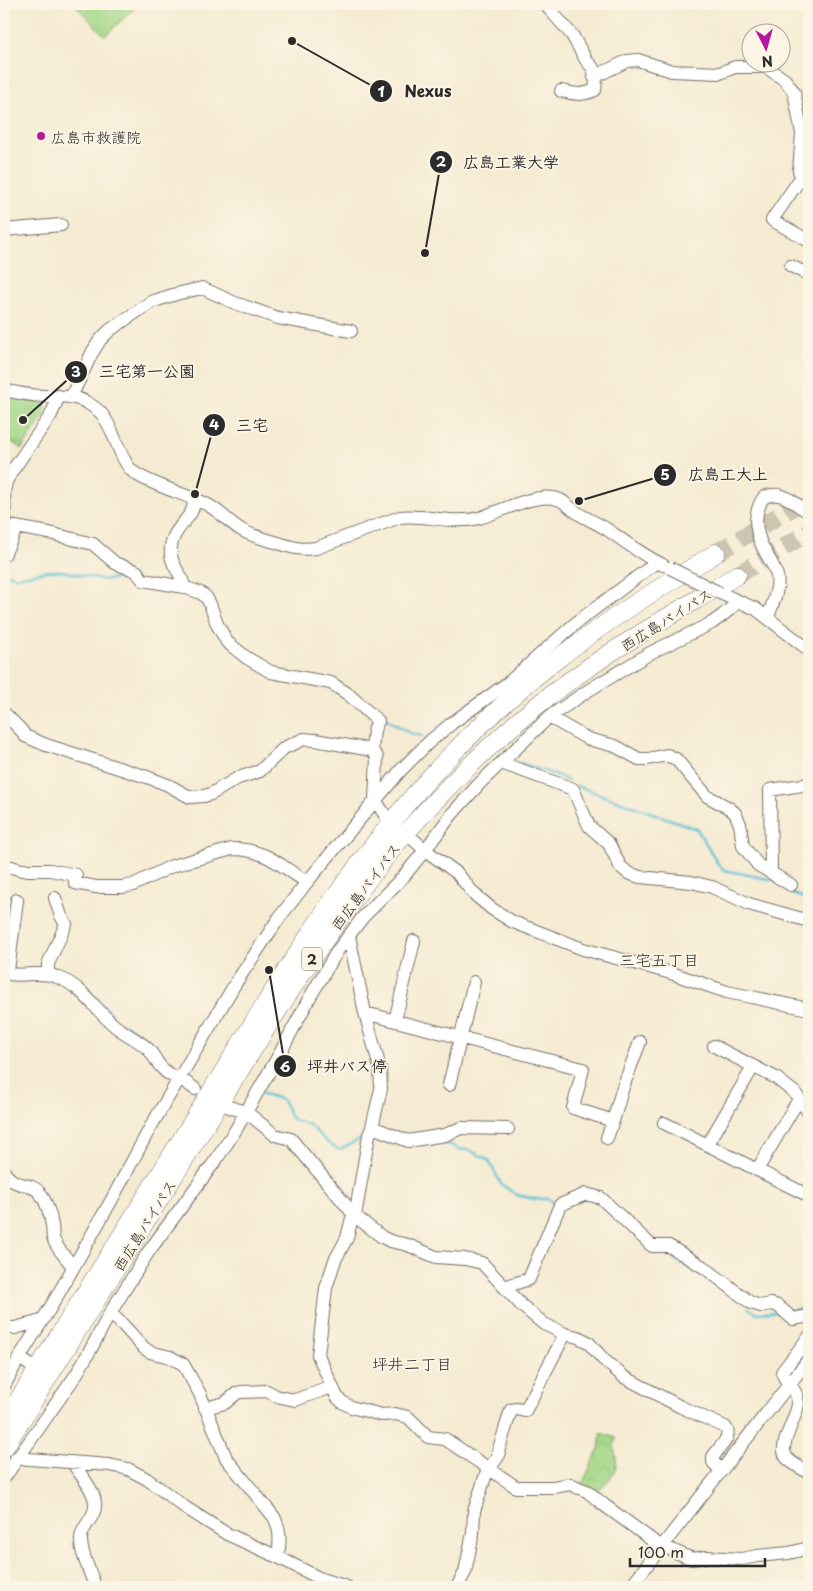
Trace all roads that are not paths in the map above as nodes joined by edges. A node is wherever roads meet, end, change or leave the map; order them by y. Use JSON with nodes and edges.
{"nodes":[{"id":1,"x":545,"y":4,"type":"edge"},
{"id":2,"x":594,"y":77,"type":"junction"},
{"id":3,"x":561,"y":91,"type":"dead end"},
{"id":4,"x":806,"y":175,"type":"edge"},
{"id":5,"x":61,"y":224,"type":"dead end"},
{"id":6,"x":4,"y":230,"type":"edge"},
{"id":7,"x":809,"y":241,"type":"edge"},
{"id":8,"x":790,"y":266,"type":"dead end"},
{"id":9,"x":809,"y":275,"type":"edge"},
{"id":10,"x":351,"y":331,"type":"dead end"},
{"id":11,"x":4,"y":390,"type":"edge"},
{"id":12,"x":65,"y":397,"type":"junction"},
{"id":13,"x":195,"y":499,"type":"junction"},
{"id":14,"x":809,"y":512,"type":"edge"},
{"id":15,"x":9,"y":526,"type":"edge"},
{"id":16,"x":716,"y":553,"type":"tunnel mouth"},
{"id":17,"x":4,"y":555,"type":"edge"},
{"id":18,"x":656,"y":562,"type":"junction"},
{"id":19,"x":737,"y":575,"type":"tunnel mouth"},
{"id":20,"x":183,"y":583,"type":"junction"},
{"id":21,"x":738,"y":602,"type":"junction"},
{"id":22,"x":768,"y":617,"type":"junction"},
{"id":23,"x":809,"y":650,"type":"edge"},
{"id":24,"x":4,"y":713,"type":"edge"},
{"id":25,"x":549,"y":717,"type":"junction"},
{"id":26,"x":372,"y":750,"type":"junction"},
{"id":27,"x":501,"y":763,"type":"junction"},
{"id":28,"x":809,"y":784,"type":"edge"},
{"id":29,"x":375,"y":800,"type":"junction"},
{"id":30,"x":385,"y":815,"type":"dead end"},
{"id":31,"x":414,"y":840,"type":"dead end"},
{"id":32,"x":425,"y":850,"type":"junction"},
{"id":33,"x":4,"y":865,"type":"edge"},
{"id":34,"x":770,"y":872,"type":"junction"},
{"id":35,"x":307,"y":882,"type":"junction"},
{"id":36,"x":791,"y":885,"type":"dead end"},
{"id":37,"x":56,"y":898,"type":"dead end"},
{"id":38,"x":17,"y":900,"type":"dead end"},
{"id":39,"x":809,"y":921,"type":"edge"},
{"id":40,"x":349,"y":936,"type":"junction"},
{"id":41,"x":414,"y":941,"type":"dead end"},
{"id":42,"x":5,"y":970,"type":"edge"},
{"id":43,"x":48,"y":971,"type":"junction"},
{"id":44,"x":474,"y":982,"type":"dead end"},
{"id":45,"x":809,"y":1009,"type":"edge"},
{"id":46,"x":365,"y":1013,"type":"junction"},
{"id":47,"x":395,"y":1021,"type":"junction"},
{"id":48,"x":461,"y":1037,"type":"junction"},
{"id":49,"x":640,"y":1042,"type":"dead end"},
{"id":50,"x":714,"y":1046,"type":"dead end"},
{"id":51,"x":753,"y":1067,"type":"junction"},
{"id":52,"x":179,"y":1079,"type":"junction"},
{"id":53,"x":449,"y":1085,"type":"dead end"},
{"id":54,"x":195,"y":1089,"type":"dead end"},
{"id":55,"x":800,"y":1099,"type":"junction"},
{"id":56,"x":229,"y":1107,"type":"dead end"},
{"id":57,"x":246,"y":1112,"type":"junction"},
{"id":58,"x":809,"y":1113,"type":"edge"},
{"id":59,"x":613,"y":1121,"type":"junction"},
{"id":60,"x":664,"y":1123,"type":"dead end"},
{"id":61,"x":372,"y":1127,"type":"junction"},
{"id":62,"x":508,"y":1129,"type":"dead end"},
{"id":63,"x":607,"y":1138,"type":"dead end"},
{"id":64,"x":708,"y":1144,"type":"junction"},
{"id":65,"x":757,"y":1170,"type":"junction"},
{"id":66,"x":4,"y":1172,"type":"edge"},
{"id":67,"x":809,"y":1180,"type":"edge"},
{"id":68,"x":806,"y":1194,"type":"edge"},
{"id":69,"x":355,"y":1216,"type":"junction"},
{"id":70,"x":73,"y":1267,"type":"junction"},
{"id":71,"x":504,"y":1287,"type":"junction"},
{"id":72,"x":110,"y":1313,"type":"junction"},
{"id":73,"x":809,"y":1318,"type":"edge"},
{"id":74,"x":41,"y":1322,"type":"junction"},
{"id":75,"x":4,"y":1328,"type":"edge"},
{"id":76,"x":565,"y":1334,"type":"junction"},
{"id":77,"x":809,"y":1337,"type":"edge"},
{"id":78,"x":18,"y":1358,"type":"junction"},
{"id":79,"x":809,"y":1360,"type":"edge"},
{"id":80,"x":30,"y":1365,"type":"dead end"},
{"id":81,"x":790,"y":1383,"type":"junction"},
{"id":82,"x":4,"y":1386,"type":"edge"},
{"id":83,"x":332,"y":1387,"type":"junction"},
{"id":84,"x":205,"y":1408,"type":"junction"},
{"id":85,"x":4,"y":1423,"type":"edge"},
{"id":86,"x":10,"y":1453,"type":"edge"},
{"id":87,"x":72,"y":1462,"type":"junction"},
{"id":88,"x":489,"y":1468,"type":"junction"},
{"id":89,"x":721,"y":1471,"type":"junction"},
{"id":90,"x":809,"y":1473,"type":"edge"},
{"id":91,"x":4,"y":1478,"type":"edge"},
{"id":92,"x":662,"y":1546,"type":"junction"},
{"id":93,"x":809,"y":1548,"type":"edge"},
{"id":94,"x":278,"y":1557,"type":"junction"},
{"id":95,"x":95,"y":1587,"type":"edge"},
{"id":96,"x":347,"y":1587,"type":"edge"},
{"id":97,"x":457,"y":1587,"type":"edge"},
{"id":98,"x":630,"y":1587,"type":"edge"}],
"edges":[{"from":1,"to":2,"type":"street"},
{"from":2,"to":3,"type":"street"},
{"from":2,"to":4,"type":"street"},
{"from":4,"to":7,"type":"street"},
{"from":5,"to":6,"type":"street"},
{"from":8,"to":9,"type":"street"},
{"from":10,"to":12,"type":"street"},
{"from":11,"to":12,"type":"street"},
{"from":12,"to":13,"type":"street"},
{"from":12,"to":15,"type":"street"},
{"from":13,"to":18,"type":"street"},
{"from":13,"to":20,"type":"street"},
{"from":14,"to":22,"type":"street"},
{"from":15,"to":17,"type":"street"},
{"from":15,"to":20,"type":"street"},
{"from":16,"to":85,"type":"highway","name":"西広島バイパス","number":"2"},
{"from":18,"to":21,"type":"street","bridge":true},
{"from":18,"to":29,"type":"street"},
{"from":19,"to":86,"type":"highway","name":"西広島バイパス","number":"2"},
{"from":20,"to":26,"type":"street"},
{"from":21,"to":22,"type":"street"},
{"from":21,"to":25,"type":"street"},
{"from":22,"to":23,"type":"street"},
{"from":24,"to":26,"type":"street"},
{"from":25,"to":27,"type":"street"},
{"from":25,"to":34,"type":"street"},
{"from":26,"to":29,"type":"street"},
{"from":27,"to":32,"type":"street"},
{"from":27,"to":39,"type":"street"},
{"from":28,"to":34,"type":"street"},
{"from":29,"to":30,"type":"street"},
{"from":29,"to":35,"type":"street"},
{"from":31,"to":32,"type":"street"},
{"from":32,"to":40,"type":"street"},
{"from":32,"to":45,"type":"street"},
{"from":33,"to":35,"type":"street"},
{"from":34,"to":36,"type":"street"},
{"from":35,"to":52,"type":"street"},
{"from":37,"to":43,"type":"street"},
{"from":38,"to":42,"type":"street"},
{"from":40,"to":46,"type":"street"},
{"from":40,"to":57,"type":"street"},
{"from":41,"to":47,"type":"street"},
{"from":42,"to":43,"type":"street"},
{"from":43,"to":52,"type":"street"},
{"from":44,"to":48,"type":"street"},
{"from":46,"to":47,"type":"street"},
{"from":46,"to":61,"type":"street"},
{"from":47,"to":48,"type":"street"},
{"from":48,"to":53,"type":"street"},
{"from":48,"to":59,"type":"street"},
{"from":49,"to":59,"type":"street"},
{"from":50,"to":51,"type":"street"},
{"from":51,"to":55,"type":"street"},
{"from":51,"to":64,"type":"street"},
{"from":52,"to":54,"type":"street"},
{"from":52,"to":70,"type":"street"},
{"from":55,"to":58,"type":"street"},
{"from":55,"to":65,"type":"street"},
{"from":56,"to":57,"type":"street"},
{"from":57,"to":69,"type":"street"},
{"from":57,"to":72,"type":"street"},
{"from":59,"to":63,"type":"street"},
{"from":60,"to":64,"type":"street"},
{"from":61,"to":62,"type":"street"},
{"from":61,"to":69,"type":"street"},
{"from":64,"to":65,"type":"street"},
{"from":65,"to":68,"type":"street"},
{"from":66,"to":70,"type":"street"},
{"from":67,"to":68,"type":"street"},
{"from":69,"to":71,"type":"street"},
{"from":69,"to":83,"type":"street"},
{"from":70,"to":74,"type":"street"},
{"from":71,"to":73,"type":"street"},
{"from":71,"to":76,"type":"street"},
{"from":72,"to":84,"type":"street"},
{"from":72,"to":86,"type":"street"},
{"from":74,"to":75,"type":"street"},
{"from":74,"to":78,"type":"street"},
{"from":76,"to":88,"type":"street"},
{"from":76,"to":89,"type":"street"},
{"from":77,"to":81,"type":"street"},
{"from":78,"to":80,"type":"street"},
{"from":78,"to":82,"type":"street"},
{"from":79,"to":81,"type":"street"},
{"from":81,"to":89,"type":"street"},
{"from":81,"to":90,"type":"street"},
{"from":83,"to":84,"type":"street"},
{"from":83,"to":88,"type":"street"},
{"from":84,"to":94,"type":"street"},
{"from":86,"to":87,"type":"street"},
{"from":86,"to":91,"type":"street"},
{"from":87,"to":94,"type":"street"},
{"from":87,"to":95,"type":"street"},
{"from":88,"to":92,"type":"street"},
{"from":88,"to":97,"type":"street"},
{"from":89,"to":92,"type":"street"},
{"from":92,"to":93,"type":"street"},
{"from":92,"to":98,"type":"street"},
{"from":94,"to":96,"type":"street"}]}
